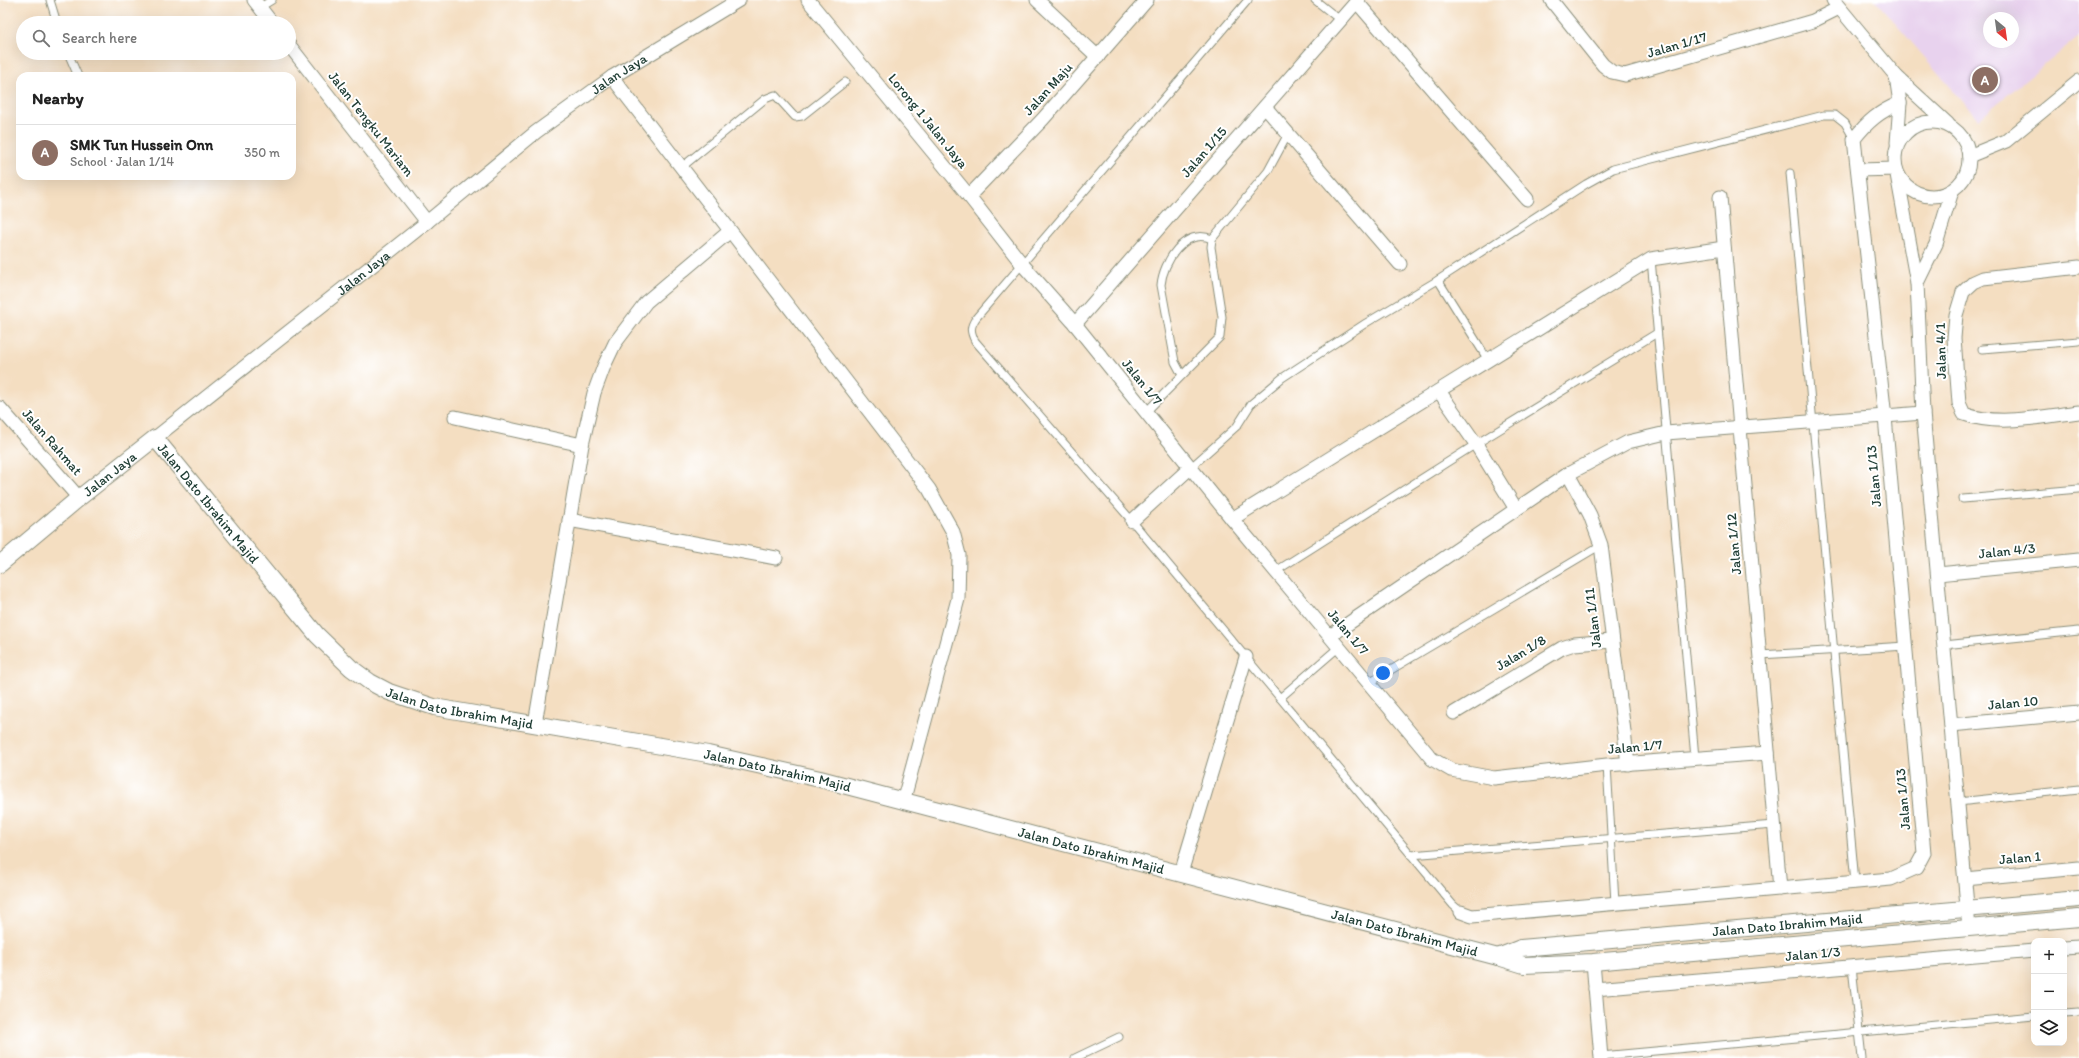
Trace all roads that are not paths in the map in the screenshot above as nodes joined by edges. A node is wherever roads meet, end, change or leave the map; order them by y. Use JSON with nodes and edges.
{"nodes":[{"id":1,"x":50,"y":0,"type":"edge"},
{"id":2,"x":272,"y":0,"type":"edge"},
{"id":3,"x":739,"y":0,"type":"edge"},
{"id":4,"x":808,"y":0,"type":"edge"},
{"id":5,"x":1037,"y":0,"type":"edge"},
{"id":6,"x":1147,"y":0,"type":"edge"},
{"id":7,"x":1248,"y":0,"type":"edge"},
{"id":8,"x":1315,"y":0,"type":"edge"},
{"id":9,"x":1551,"y":0,"type":"edge"},
{"id":10,"x":1357,"y":1,"type":"edge"},
{"id":11,"x":256,"y":4,"type":"edge"},
{"id":12,"x":1836,"y":4,"type":"edge"},
{"id":13,"x":55,"y":16,"type":"edge"},
{"id":14,"x":266,"y":16,"type":"edge"},
{"id":15,"x":1340,"y":20,"type":"junction"},
{"id":16,"x":296,"y":54,"type":"edge"},
{"id":17,"x":1098,"y":57,"type":"junction"},
{"id":18,"x":71,"y":60,"type":"edge"},
{"id":19,"x":76,"y":72,"type":"edge"},
{"id":20,"x":1896,"y":76,"type":"junction"},
{"id":21,"x":612,"y":77,"type":"junction"},
{"id":22,"x":2079,"y":81,"type":"edge"},
{"id":23,"x":845,"y":82,"type":"dead end"},
{"id":24,"x":1900,"y":103,"type":"junction"},
{"id":25,"x":1264,"y":107,"type":"junction"},
{"id":26,"x":1951,"y":126,"type":"junction"},
{"id":27,"x":1288,"y":134,"type":"junction"},
{"id":28,"x":1854,"y":139,"type":"junction"},
{"id":29,"x":1897,"y":144,"type":"junction"},
{"id":30,"x":1969,"y":156,"type":"junction"},
{"id":31,"x":682,"y":167,"type":"junction"},
{"id":32,"x":1896,"y":169,"type":"junction"},
{"id":33,"x":1858,"y":170,"type":"junction"},
{"id":34,"x":1790,"y":173,"type":"dead end"},
{"id":35,"x":1952,"y":191,"type":"junction"},
{"id":36,"x":969,"y":196,"type":"junction"},
{"id":37,"x":1720,"y":197,"type":"dead end"},
{"id":38,"x":1527,"y":199,"type":"dead end"},
{"id":39,"x":427,"y":222,"type":"junction"},
{"id":40,"x":730,"y":231,"type":"junction"},
{"id":41,"x":1212,"y":239,"type":"junction"},
{"id":42,"x":1724,"y":248,"type":"junction"},
{"id":43,"x":1651,"y":259,"type":"junction"},
{"id":44,"x":1022,"y":264,"type":"junction"},
{"id":45,"x":1400,"y":264,"type":"dead end"},
{"id":46,"x":2079,"y":267,"type":"edge"},
{"id":47,"x":1438,"y":280,"type":"junction"},
{"id":48,"x":1917,"y":283,"type":"junction"},
{"id":49,"x":1075,"y":324,"type":"junction"},
{"id":50,"x":1658,"y":333,"type":"junction"},
{"id":51,"x":2079,"y":341,"type":"edge"},
{"id":52,"x":1982,"y":349,"type":"dead end"},
{"id":53,"x":1488,"y":360,"type":"junction"},
{"id":54,"x":1182,"y":375,"type":"junction"},
{"id":55,"x":1439,"y":391,"type":"junction"},
{"id":56,"x":0,"y":408,"type":"edge"},
{"id":57,"x":1146,"y":412,"type":"junction"},
{"id":58,"x":2079,"y":412,"type":"edge"},
{"id":59,"x":1923,"y":413,"type":"junction"},
{"id":60,"x":455,"y":417,"type":"dead end"},
{"id":61,"x":1885,"y":417,"type":"junction"},
{"id":62,"x":1813,"y":422,"type":"junction"},
{"id":63,"x":1740,"y":426,"type":"junction"},
{"id":64,"x":1666,"y":433,"type":"junction"},
{"id":65,"x":155,"y":438,"type":"junction"},
{"id":66,"x":1476,"y":444,"type":"junction"},
{"id":67,"x":582,"y":445,"type":"junction"},
{"id":68,"x":1190,"y":468,"type":"junction"},
{"id":69,"x":1568,"y":474,"type":"junction"},
{"id":70,"x":2079,"y":489,"type":"edge"},
{"id":71,"x":79,"y":498,"type":"junction"},
{"id":72,"x":1963,"y":499,"type":"dead end"},
{"id":73,"x":1516,"y":509,"type":"junction"},
{"id":74,"x":1232,"y":519,"type":"junction"},
{"id":75,"x":569,"y":520,"type":"junction"},
{"id":76,"x":1132,"y":521,"type":"junction"},
{"id":77,"x":1601,"y":545,"type":"junction"},
{"id":78,"x":776,"y":558,"type":"dead end"},
{"id":79,"x":2079,"y":560,"type":"edge"},
{"id":80,"x":0,"y":564,"type":"edge"},
{"id":81,"x":1276,"y":571,"type":"junction"},
{"id":82,"x":1938,"y":574,"type":"junction"},
{"id":83,"x":2079,"y":631,"type":"edge"},
{"id":84,"x":1330,"y":636,"type":"junction"},
{"id":85,"x":1612,"y":641,"type":"junction"},
{"id":86,"x":1944,"y":645,"type":"junction"},
{"id":87,"x":1906,"y":646,"type":"junction"},
{"id":88,"x":1339,"y":647,"type":"junction"},
{"id":89,"x":1834,"y":651,"type":"junction"},
{"id":90,"x":1759,"y":655,"type":"junction"},
{"id":91,"x":1246,"y":656,"type":"junction"},
{"id":92,"x":1369,"y":683,"type":"junction"},
{"id":93,"x":1280,"y":698,"type":"junction"},
{"id":94,"x":1454,"y":713,"type":"dead end"},
{"id":95,"x":2079,"y":713,"type":"edge"},
{"id":96,"x":535,"y":724,"type":"junction"},
{"id":97,"x":1951,"y":725,"type":"junction"},
{"id":98,"x":1768,"y":752,"type":"junction"},
{"id":99,"x":1695,"y":758,"type":"junction"},
{"id":100,"x":1628,"y":764,"type":"junction"},
{"id":101,"x":1607,"y":765,"type":"junction"},
{"id":102,"x":2079,"y":789,"type":"edge"},
{"id":103,"x":903,"y":802,"type":"junction"},
{"id":104,"x":1958,"y":802,"type":"junction"},
{"id":105,"x":1774,"y":825,"type":"junction"},
{"id":106,"x":1611,"y":838,"type":"junction"},
{"id":107,"x":1411,"y":855,"type":"junction"},
{"id":108,"x":2079,"y":868,"type":"edge"},
{"id":109,"x":1181,"y":873,"type":"junction"},
{"id":110,"x":1964,"y":879,"type":"junction"},
{"id":111,"x":1855,"y":882,"type":"junction"},
{"id":112,"x":1780,"y":889,"type":"junction"},
{"id":113,"x":2079,"y":899,"type":"edge"},
{"id":114,"x":1615,"y":903,"type":"junction"},
{"id":115,"x":1967,"y":908,"type":"junction"},
{"id":116,"x":1461,"y":912,"type":"joint"},
{"id":117,"x":2079,"y":918,"type":"edge"},
{"id":118,"x":1969,"y":928,"type":"junction"},
{"id":119,"x":2079,"y":947,"type":"edge"},
{"id":120,"x":2067,"y":948,"type":"edge"},
{"id":121,"x":2031,"y":951,"type":"edge"},
{"id":122,"x":1498,"y":957,"type":"junction"},
{"id":123,"x":1593,"y":962,"type":"junction"},
{"id":124,"x":1852,"y":967,"type":"junction"},
{"id":125,"x":1595,"y":989,"type":"junction"},
{"id":126,"x":2079,"y":1012,"type":"edge"},
{"id":127,"x":2067,"y":1013,"type":"edge"},
{"id":128,"x":2031,"y":1016,"type":"edge"},
{"id":129,"x":1859,"y":1032,"type":"junction"},
{"id":130,"x":1119,"y":1037,"type":"dead end"},
{"id":131,"x":1601,"y":1057,"type":"edge"},
{"id":132,"x":1075,"y":1058,"type":"edge"},
{"id":133,"x":1862,"y":1058,"type":"edge"}],
"edges":[{"from":1,"to":13,"type":"lane"},
{"from":2,"to":11,"type":"lane"},
{"from":3,"to":21,"type":"street","name":"Jalan Jaya"},
{"from":4,"to":36,"type":"street","name":"Lorong 1 Jalan Jaya"},
{"from":5,"to":17,"type":"street"},
{"from":6,"to":17,"type":"street","name":"Jalan Maju"},
{"from":7,"to":44,"type":"lane"},
{"from":8,"to":15,"type":"lane"},
{"from":9,"to":12,"type":"street","name":"Jalan 1/17"},
{"from":10,"to":15,"type":"street","name":"Jalan 1/15"},
{"from":10,"to":38,"type":"street"},
{"from":11,"to":14,"type":"street"},
{"from":12,"to":20,"type":"street"},
{"from":15,"to":25,"type":"street","name":"Jalan 1/15"},
{"from":16,"to":39,"type":"street","name":"Jalan Tengku Mariam"},
{"from":17,"to":36,"type":"street","name":"Jalan Maju"},
{"from":18,"to":19,"type":"lane"},
{"from":20,"to":24,"type":"street"},
{"from":20,"to":26,"type":"street"},
{"from":21,"to":31,"type":"street"},
{"from":21,"to":39,"type":"street","name":"Jalan Jaya"},
{"from":22,"to":30,"type":"street"},
{"from":23,"to":31,"type":"lane"},
{"from":24,"to":28,"type":"street"},
{"from":24,"to":29,"type":"street"},
{"from":25,"to":27,"type":"street"},
{"from":25,"to":49,"type":"street","name":"Jalan 1/15"},
{"from":26,"to":29,"type":"street"},
{"from":26,"to":30,"type":"street"},
{"from":27,"to":41,"type":"lane"},
{"from":27,"to":45,"type":"street"},
{"from":28,"to":33,"type":"street","name":"Jalan 1/13"},
{"from":28,"to":47,"type":"lane"},
{"from":29,"to":32,"type":"street"},
{"from":30,"to":35,"type":"street"},
{"from":31,"to":40,"type":"street"},
{"from":32,"to":33,"type":"street"},
{"from":32,"to":35,"type":"street"},
{"from":32,"to":48,"type":"street"},
{"from":33,"to":61,"type":"street","name":"Jalan 1/13"},
{"from":34,"to":62,"type":"lane"},
{"from":35,"to":48,"type":"street"},
{"from":36,"to":44,"type":"street","name":"Lorong 1 Jalan Jaya"},
{"from":37,"to":42,"type":"street","name":"Jalan 1/12"},
{"from":39,"to":65,"type":"street","name":"Jalan Jaya"},
{"from":40,"to":67,"type":"street"},
{"from":40,"to":103,"type":"street"},
{"from":41,"to":54,"type":"lane"},
{"from":41,"to":54,"type":"lane"},
{"from":42,"to":43,"type":"street"},
{"from":42,"to":63,"type":"street","name":"Jalan 1/12"},
{"from":43,"to":50,"type":"lane"},
{"from":43,"to":53,"type":"street"},
{"from":44,"to":49,"type":"street","name":"Jalan 1/7"},
{"from":44,"to":76,"type":"lane"},
{"from":46,"to":58,"type":"street","name":"Jalan 4/1"},
{"from":47,"to":53,"type":"lane"},
{"from":47,"to":68,"type":"lane"},
{"from":48,"to":59,"type":"street"},
{"from":49,"to":57,"type":"street","name":"Jalan 1/7"},
{"from":50,"to":64,"type":"lane"},
{"from":50,"to":66,"type":"lane"},
{"from":51,"to":52,"type":"lane"},
{"from":53,"to":55,"type":"street"},
{"from":54,"to":57,"type":"lane"},
{"from":55,"to":66,"type":"street"},
{"from":55,"to":74,"type":"street"},
{"from":56,"to":71,"type":"street","name":"Jalan Rahmat"},
{"from":57,"to":68,"type":"street","name":"Jalan 1/7"},
{"from":59,"to":61,"type":"street"},
{"from":59,"to":82,"type":"street"},
{"from":60,"to":67,"type":"street"},
{"from":61,"to":62,"type":"street"},
{"from":61,"to":87,"type":"street","name":"Jalan 1/13"},
{"from":62,"to":63,"type":"street"},
{"from":62,"to":89,"type":"lane"},
{"from":63,"to":64,"type":"street"},
{"from":63,"to":90,"type":"street","name":"Jalan 1/12"},
{"from":64,"to":69,"type":"street"},
{"from":64,"to":99,"type":"lane"},
{"from":65,"to":71,"type":"street","name":"Jalan Jaya"},
{"from":65,"to":96,"type":"street","name":"Jalan Dato Ibrahim Majid"},
{"from":66,"to":73,"type":"street"},
{"from":66,"to":81,"type":"lane"},
{"from":67,"to":75,"type":"street"},
{"from":68,"to":74,"type":"street","name":"Jalan 1/7"},
{"from":68,"to":76,"type":"street"},
{"from":69,"to":73,"type":"street"},
{"from":69,"to":77,"type":"street","name":"Jalan 1/11"},
{"from":70,"to":72,"type":"lane"},
{"from":71,"to":80,"type":"street","name":"Jalan Jaya"},
{"from":73,"to":84,"type":"street"},
{"from":74,"to":81,"type":"street","name":"Jalan 1/7"},
{"from":75,"to":78,"type":"street"},
{"from":75,"to":96,"type":"street"},
{"from":76,"to":91,"type":"lane"},
{"from":77,"to":85,"type":"street","name":"Jalan 1/11"},
{"from":77,"to":92,"type":"lane"},
{"from":79,"to":82,"type":"street","name":"Jalan 4/3"},
{"from":81,"to":84,"type":"street","name":"Jalan 1/7"},
{"from":82,"to":86,"type":"street"},
{"from":83,"to":86,"type":"lane"},
{"from":84,"to":88,"type":"street","name":"Jalan 1/7"},
{"from":85,"to":94,"type":"street","name":"Jalan 1/8"},
{"from":85,"to":100,"type":"street","name":"Jalan 1/11"},
{"from":86,"to":97,"type":"street"},
{"from":87,"to":89,"type":"lane"},
{"from":87,"to":111,"type":"street","name":"Jalan 1/13"},
{"from":88,"to":92,"type":"street","name":"Jalan 1/7"},
{"from":88,"to":93,"type":"lane"},
{"from":89,"to":90,"type":"lane"},
{"from":89,"to":111,"type":"lane"},
{"from":90,"to":98,"type":"street","name":"Jalan 1/12"},
{"from":91,"to":93,"type":"lane"},
{"from":91,"to":109,"type":"street"},
{"from":92,"to":101,"type":"street","name":"Jalan 1/7"},
{"from":93,"to":107,"type":"lane"},
{"from":95,"to":97,"type":"street","name":"Jalan 10"},
{"from":96,"to":103,"type":"street","name":"Jalan Dato Ibrahim Majid"},
{"from":97,"to":104,"type":"street"},
{"from":98,"to":99,"type":"street","name":"Jalan 1/7"},
{"from":98,"to":105,"type":"street","name":"Jalan 1/12"},
{"from":99,"to":100,"type":"street","name":"Jalan 1/7"},
{"from":100,"to":101,"type":"street","name":"Jalan 1/7"},
{"from":101,"to":106,"type":"lane"},
{"from":102,"to":104,"type":"lane"},
{"from":103,"to":109,"type":"street","name":"Jalan Dato Ibrahim Majid"},
{"from":104,"to":110,"type":"street"},
{"from":105,"to":106,"type":"lane"},
{"from":105,"to":112,"type":"street","name":"Jalan 1/12"},
{"from":106,"to":107,"type":"lane"},
{"from":106,"to":114,"type":"lane"},
{"from":107,"to":116,"type":"lane"},
{"from":108,"to":110,"type":"street","name":"Jalan 1"},
{"from":109,"to":122,"type":"street","name":"Jalan Dato Ibrahim Majid"},
{"from":110,"to":115,"type":"street"},
{"from":111,"to":112,"type":"street"},
{"from":112,"to":114,"type":"street"},
{"from":113,"to":115,"type":"street","name":"Jalan Dato Ibrahim Majid"},
{"from":114,"to":116,"type":"street"},
{"from":115,"to":118,"type":"street"},
{"from":115,"to":122,"type":"street","name":"Jalan Dato Ibrahim Majid"},
{"from":117,"to":118,"type":"street","name":"Jalan Dato Ibrahim Majid"},
{"from":118,"to":123,"type":"street","name":"Jalan Dato Ibrahim Majid"},
{"from":119,"to":120,"type":"street"},
{"from":121,"to":124,"type":"street","name":"Jalan 1/3"},
{"from":122,"to":123,"type":"street","name":"Jalan Dato Ibrahim Majid"},
{"from":123,"to":125,"type":"street"},
{"from":124,"to":125,"type":"street","name":"Jalan 1/3"},
{"from":124,"to":129,"type":"lane"},
{"from":125,"to":131,"type":"street"},
{"from":126,"to":127,"type":"lane"},
{"from":128,"to":129,"type":"lane"},
{"from":129,"to":131,"type":"lane"},
{"from":129,"to":133,"type":"lane"},
{"from":130,"to":132,"type":"lane"}]}
